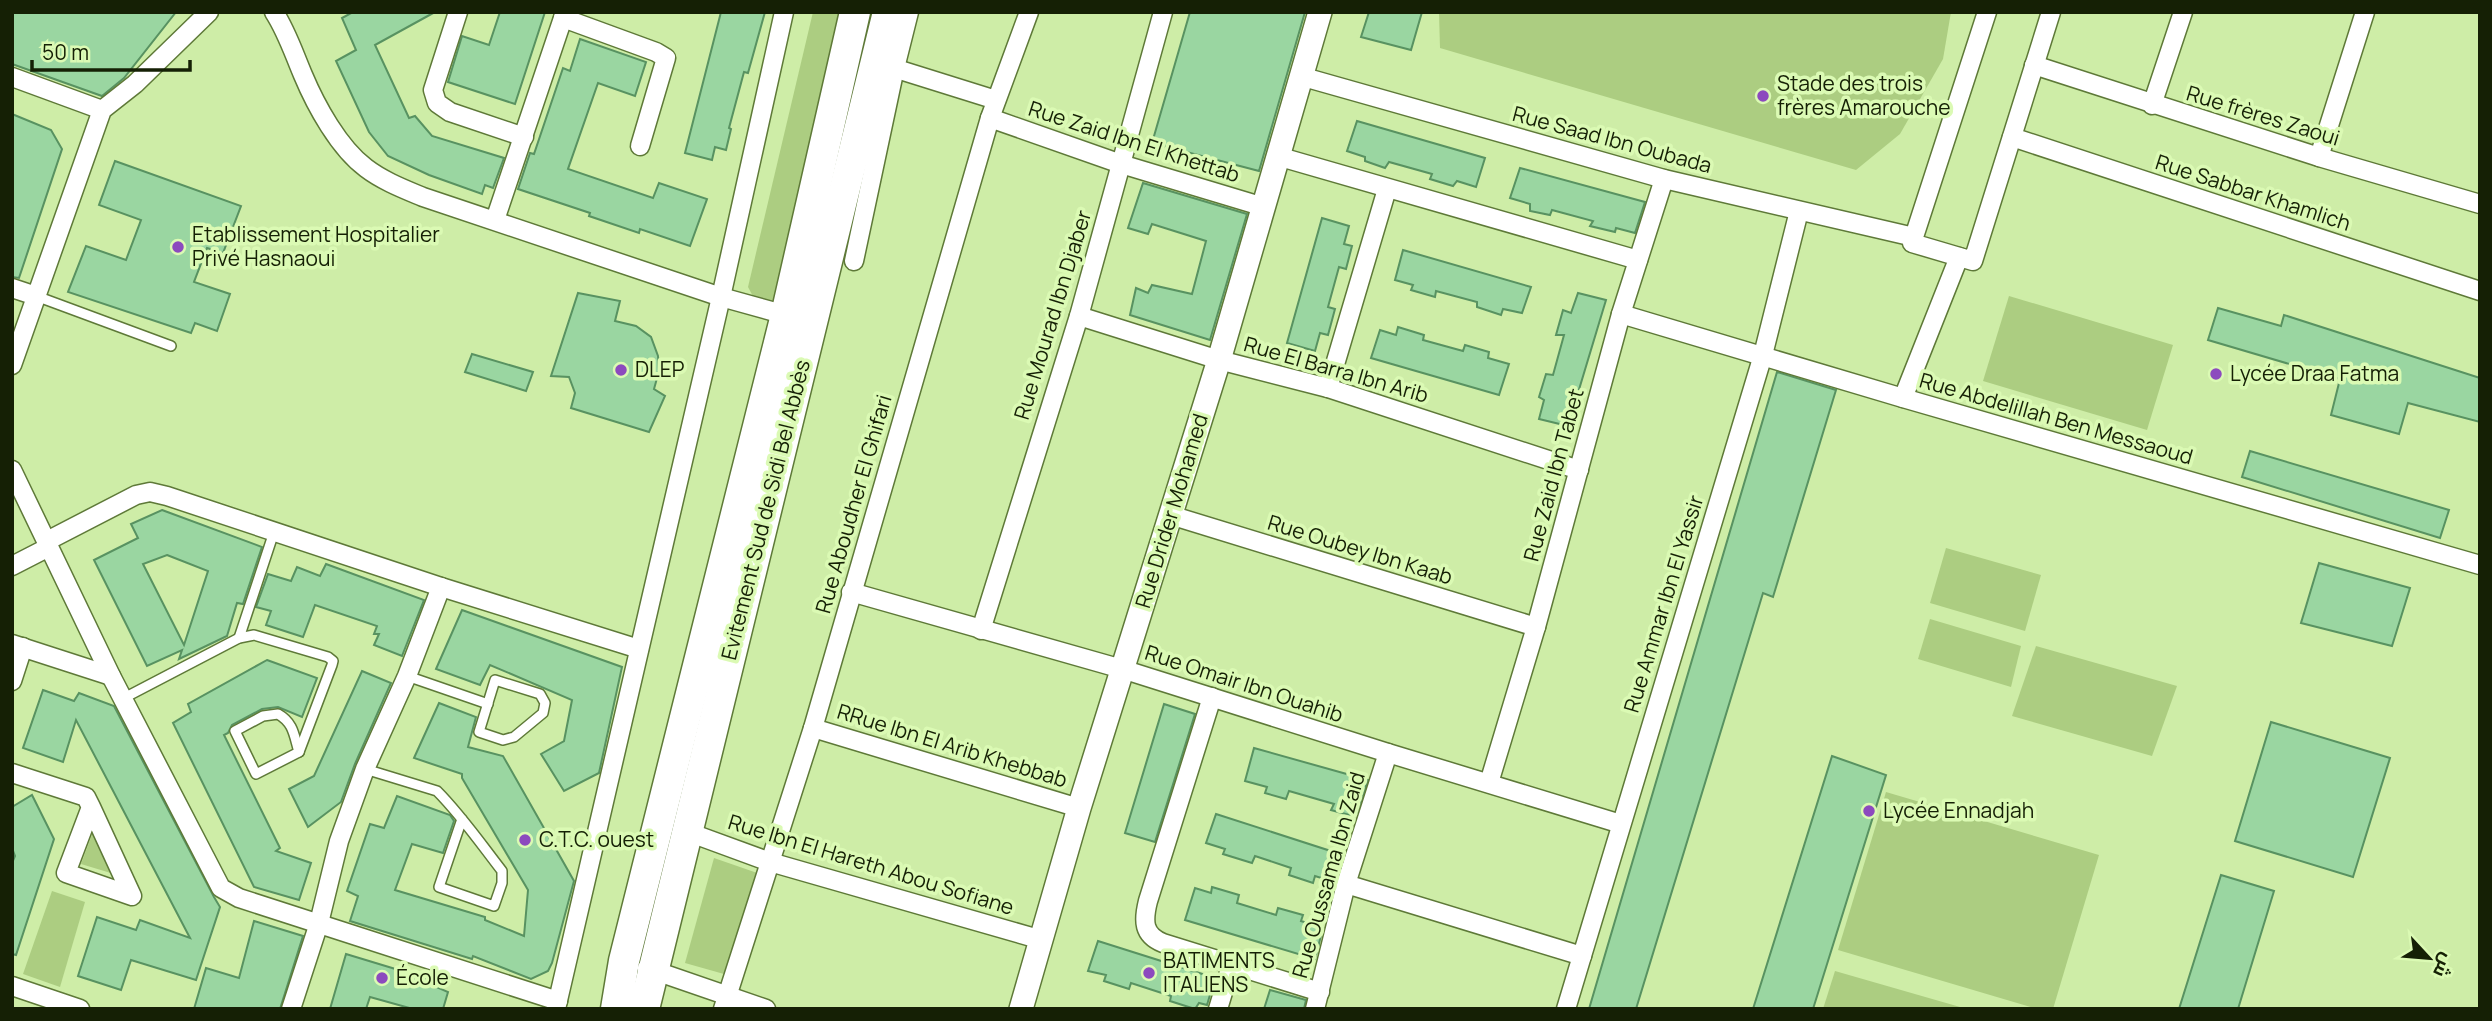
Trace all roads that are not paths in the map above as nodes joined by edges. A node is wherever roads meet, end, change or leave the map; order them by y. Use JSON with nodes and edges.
{"nodes":[{"id":1,"x":209,"y":12,"type":"edge"},
{"id":2,"x":274,"y":12,"type":"edge"},
{"id":3,"x":458,"y":12,"type":"edge"},
{"id":4,"x":784,"y":12,"type":"edge"},
{"id":5,"x":855,"y":12,"type":"edge"},
{"id":6,"x":888,"y":12,"type":"edge"},
{"id":7,"x":909,"y":12,"type":"edge"},
{"id":8,"x":1029,"y":12,"type":"edge"},
{"id":9,"x":1163,"y":12,"type":"edge"},
{"id":10,"x":1320,"y":12,"type":"edge"},
{"id":11,"x":1987,"y":12,"type":"edge"},
{"id":12,"x":2051,"y":12,"type":"edge"},
{"id":13,"x":2183,"y":12,"type":"edge"},
{"id":14,"x":2365,"y":12,"type":"edge"},
{"id":15,"x":564,"y":15,"type":"edge"},
{"id":16,"x":886,"y":65,"type":"junction"},
{"id":17,"x":2034,"y":65,"type":"junction"},
{"id":18,"x":1300,"y":76,"type":"junction"},
{"id":19,"x":12,"y":77,"type":"edge"},
{"id":20,"x":996,"y":100,"type":"junction"},
{"id":21,"x":2152,"y":105,"type":"junction"},
{"id":22,"x":102,"y":110,"type":"junction"},
{"id":23,"x":990,"y":118,"type":"junction"},
{"id":24,"x":524,"y":137,"type":"junction"},
{"id":25,"x":2012,"y":137,"type":"junction"},
{"id":26,"x":640,"y":146,"type":"dead end"},
{"id":27,"x":1278,"y":156,"type":"junction"},
{"id":28,"x":2319,"y":157,"type":"junction"},
{"id":29,"x":1121,"y":164,"type":"junction"},
{"id":30,"x":1664,"y":179,"type":"junction"},
{"id":31,"x":1387,"y":189,"type":"junction"},
{"id":32,"x":2480,"y":204,"type":"edge"},
{"id":33,"x":1264,"y":207,"type":"junction"},
{"id":34,"x":1799,"y":211,"type":"junction"},
{"id":35,"x":495,"y":220,"type":"junction"},
{"id":36,"x":1914,"y":237,"type":"junction"},
{"id":37,"x":1959,"y":257,"type":"junction"},
{"id":38,"x":1638,"y":260,"type":"junction"},
{"id":39,"x":854,"y":261,"type":"dead end"},
{"id":40,"x":12,"y":288,"type":"edge"},
{"id":41,"x":2480,"y":291,"type":"edge"},
{"id":42,"x":36,"y":296,"type":"junction"},
{"id":43,"x":721,"y":297,"type":"junction"},
{"id":44,"x":1621,"y":314,"type":"junction"},
{"id":45,"x":786,"y":315,"type":"junction"},
{"id":46,"x":1079,"y":316,"type":"junction"},
{"id":47,"x":171,"y":346,"type":"dead end"},
{"id":48,"x":1763,"y":355,"type":"junction"},
{"id":49,"x":1219,"y":360,"type":"junction"},
{"id":50,"x":12,"y":365,"type":"edge"},
{"id":51,"x":1328,"y":388,"type":"junction"},
{"id":52,"x":1903,"y":398,"type":"junction"},
{"id":53,"x":12,"y":470,"type":"edge"},
{"id":54,"x":1579,"y":470,"type":"junction"},
{"id":55,"x":1170,"y":515,"type":"junction"},
{"id":56,"x":274,"y":532,"type":"junction"},
{"id":57,"x":48,"y":544,"type":"junction"},
{"id":58,"x":2480,"y":565,"type":"edge"},
{"id":59,"x":12,"y":566,"type":"edge"},
{"id":60,"x":442,"y":587,"type":"junction"},
{"id":61,"x":851,"y":592,"type":"junction"},
{"id":62,"x":1536,"y":627,"type":"junction"},
{"id":63,"x":981,"y":630,"type":"junction"},
{"id":64,"x":239,"y":638,"type":"junction"},
{"id":65,"x":18,"y":646,"type":"edge"},
{"id":66,"x":639,"y":649,"type":"junction"},
{"id":67,"x":1122,"y":669,"type":"junction"},
{"id":68,"x":111,"y":676,"type":"junction"},
{"id":69,"x":407,"y":676,"type":"junction"},
{"id":70,"x":12,"y":681,"type":"edge"},
{"id":71,"x":1212,"y":697,"type":"junction"},
{"id":72,"x":124,"y":698,"type":"junction"},
{"id":73,"x":488,"y":704,"type":"junction"},
{"id":74,"x":813,"y":727,"type":"junction"},
{"id":75,"x":299,"y":752,"type":"junction"},
{"id":76,"x":1388,"y":753,"type":"junction"},
{"id":77,"x":365,"y":769,"type":"junction"},
{"id":78,"x":12,"y":773,"type":"edge"},
{"id":79,"x":1489,"y":783,"type":"junction"},
{"id":80,"x":91,"y":807,"type":"junction"},
{"id":81,"x":1079,"y":808,"type":"junction"},
{"id":82,"x":462,"y":819,"type":"junction"},
{"id":83,"x":1621,"y":824,"type":"junction"},
{"id":84,"x":688,"y":832,"type":"junction"},
{"id":85,"x":770,"y":862,"type":"junction"},
{"id":86,"x":1346,"y":884,"type":"junction"},
{"id":87,"x":319,"y":923,"type":"junction"},
{"id":88,"x":1042,"y":940,"type":"junction"},
{"id":89,"x":1582,"y":956,"type":"junction"},
{"id":90,"x":1231,"y":966,"type":"junction"},
{"id":91,"x":623,"y":968,"type":"junction"},
{"id":92,"x":654,"y":970,"type":"junction"},
{"id":93,"x":12,"y":986,"type":"edge"},
{"id":94,"x":1317,"y":1001,"type":"edge"},
{"id":95,"x":725,"y":1003,"type":"edge"},
{"id":96,"x":557,"y":1005,"type":"edge"},
{"id":97,"x":80,"y":1009,"type":"edge"},
{"id":98,"x":291,"y":1009,"type":"edge"},
{"id":99,"x":616,"y":1009,"type":"edge"},
{"id":100,"x":644,"y":1009,"type":"edge"},
{"id":101,"x":766,"y":1009,"type":"edge"},
{"id":102,"x":1021,"y":1009,"type":"edge"},
{"id":103,"x":1218,"y":1009,"type":"edge"},
{"id":104,"x":1566,"y":1009,"type":"edge"}],
"edges":[{"from":1,"to":22,"type":"street"},
{"from":2,"to":35,"type":"street"},
{"from":3,"to":24,"type":"street"},
{"from":4,"to":43,"type":"street"},
{"from":5,"to":45,"type":"highway","name":"Evitement Sud de Sidi Bel Abbès"},
{"from":6,"to":16,"type":"highway","name":"Evitement Sud de Sidi Bel Abbès"},
{"from":7,"to":16,"type":"street"},
{"from":8,"to":20,"type":"street","name":"Rue Aboudher El Ghifari"},
{"from":9,"to":29,"type":"street","name":"Rue Mourad Ibn Djaber"},
{"from":10,"to":18,"type":"street","name":"Rue Drider Mohamed"},
{"from":11,"to":36,"type":"street"},
{"from":12,"to":17,"type":"street"},
{"from":13,"to":21,"type":"street"},
{"from":14,"to":28,"type":"street"},
{"from":15,"to":24,"type":"street"},
{"from":15,"to":26,"type":"street"},
{"from":16,"to":20,"type":"street"},
{"from":16,"to":39,"type":"street"},
{"from":16,"to":84,"type":"highway","name":"Evitement Sud de Sidi Bel Abbès"},
{"from":17,"to":21,"type":"street","name":"Rue frères Zaoui"},
{"from":17,"to":25,"type":"street"},
{"from":18,"to":27,"type":"street","name":"Rue Drider Mohamed"},
{"from":18,"to":30,"type":"street","name":"Rue Saad Ibn Oubada"},
{"from":19,"to":22,"type":"street"},
{"from":20,"to":23,"type":"street","name":"Rue Aboudher El Ghifari"},
{"from":21,"to":28,"type":"street","name":"Rue frères Zaoui"},
{"from":22,"to":42,"type":"street"},
{"from":23,"to":29,"type":"street","name":"Rue Zaid Ibn El Khettab"},
{"from":23,"to":61,"type":"street","name":"Rue Aboudher El Ghifari"},
{"from":24,"to":35,"type":"street"},
{"from":25,"to":37,"type":"street"},
{"from":25,"to":41,"type":"street","name":"Rue Sabbar Khamlich"},
{"from":27,"to":31,"type":"street"},
{"from":27,"to":33,"type":"street","name":"Rue Drider Mohamed"},
{"from":28,"to":32,"type":"street","name":"Rue frères Zaoui"},
{"from":29,"to":33,"type":"street","name":"Rue Zaid Ibn El Khettab"},
{"from":29,"to":46,"type":"street","name":"Rue Mourad Ibn Djaber"},
{"from":30,"to":34,"type":"street","name":"Rue Saad Ibn Oubada"},
{"from":30,"to":38,"type":"street","name":"Rue Zaid Ibn Tabet"},
{"from":31,"to":38,"type":"street"},
{"from":31,"to":51,"type":"street"},
{"from":33,"to":49,"type":"street","name":"Rue Drider Mohamed"},
{"from":34,"to":36,"type":"street","name":"Rue Saad Ibn Oubada"},
{"from":34,"to":48,"type":"street","name":"Rue Ammar Ibn El Yassir"},
{"from":35,"to":43,"type":"street"},
{"from":36,"to":37,"type":"street","name":"Rue Saad Ibn Oubada"},
{"from":37,"to":52,"type":"street"},
{"from":38,"to":44,"type":"street","name":"Rue Zaid Ibn Tabet"},
{"from":40,"to":42,"type":"street"},
{"from":42,"to":47,"type":"lane"},
{"from":42,"to":50,"type":"street"},
{"from":43,"to":45,"type":"street"},
{"from":43,"to":66,"type":"street"},
{"from":44,"to":48,"type":"street","name":"Rue Abdelillah Ben Messaoud"},
{"from":44,"to":54,"type":"street","name":"Rue Zaid Ibn Tabet"},
{"from":45,"to":91,"type":"highway","name":"Evitement Sud de Sidi Bel Abbès"},
{"from":46,"to":49,"type":"street","name":"Rue El Barra Ibn Arib"},
{"from":46,"to":63,"type":"street","name":"Rue Mourad Ibn Djaber"},
{"from":48,"to":52,"type":"street","name":"Rue Abdelillah Ben Messaoud"},
{"from":48,"to":83,"type":"street","name":"Rue Ammar Ibn El Yassir"},
{"from":49,"to":51,"type":"street","name":"Rue El Barra Ibn Arib"},
{"from":49,"to":55,"type":"street","name":"Rue Drider Mohamed"},
{"from":51,"to":54,"type":"street","name":"Rue El Barra Ibn Arib"},
{"from":52,"to":58,"type":"street","name":"Rue Abdelillah Ben Messaoud"},
{"from":53,"to":57,"type":"street"},
{"from":54,"to":62,"type":"street","name":"Rue Zaid Ibn Tabet"},
{"from":55,"to":62,"type":"street","name":"Rue Oubey Ibn Kaab"},
{"from":55,"to":67,"type":"street","name":"Rue Drider Mohamed"},
{"from":56,"to":57,"type":"street"},
{"from":56,"to":60,"type":"street"},
{"from":56,"to":64,"type":"lane"},
{"from":57,"to":59,"type":"street"},
{"from":57,"to":68,"type":"street"},
{"from":60,"to":66,"type":"street"},
{"from":60,"to":69,"type":"street"},
{"from":61,"to":63,"type":"street","name":"Rue Omair Ibn Ouahib"},
{"from":61,"to":74,"type":"street","name":"Rue Aboudher El Ghifari"},
{"from":62,"to":79,"type":"street","name":"Rue Zaid Ibn Tabet"},
{"from":63,"to":67,"type":"street","name":"Rue Omair Ibn Ouahib"},
{"from":64,"to":72,"type":"lane"},
{"from":64,"to":75,"type":"lane"},
{"from":65,"to":68,"type":"street"},
{"from":65,"to":70,"type":"street"},
{"from":66,"to":96,"type":"street"},
{"from":67,"to":71,"type":"street","name":"Rue Omair Ibn Ouahib"},
{"from":67,"to":81,"type":"street","name":"Rue Drider Mohamed"},
{"from":68,"to":72,"type":"street"},
{"from":69,"to":73,"type":"lane"},
{"from":69,"to":77,"type":"street"},
{"from":71,"to":76,"type":"street","name":"Rue Omair Ibn Ouahib"},
{"from":71,"to":90,"type":"street"},
{"from":72,"to":87,"type":"street"},
{"from":73,"to":73,"type":"lane"},
{"from":74,"to":81,"type":"street","name":"RRue Ibn El Arib Khebbab"},
{"from":74,"to":85,"type":"street","name":"Rue Aboudher El Ghifari"},
{"from":75,"to":75,"type":"lane"},
{"from":76,"to":79,"type":"street","name":"Rue Omair Ibn Ouahib"},
{"from":76,"to":86,"type":"street","name":"Rue Oussama Ibn Zaid"},
{"from":77,"to":82,"type":"lane"},
{"from":77,"to":87,"type":"street"},
{"from":78,"to":80,"type":"street"},
{"from":79,"to":83,"type":"street","name":"Rue Omair Ibn Ouahib"},
{"from":80,"to":80,"type":"street"},
{"from":81,"to":88,"type":"street","name":"Rue Drider Mohamed"},
{"from":82,"to":82,"type":"lane"},
{"from":83,"to":89,"type":"street","name":"Rue Ammar Ibn El Yassir"},
{"from":84,"to":85,"type":"street","name":"Rue Ibn El Hareth Abou Sofiane"},
{"from":84,"to":92,"type":"highway","name":"Evitement Sud de Sidi Bel Abbès"},
{"from":85,"to":88,"type":"street","name":"Rue Ibn El Hareth Abou Sofiane"},
{"from":85,"to":95,"type":"street","name":"Rue Aboudher El Ghifari"},
{"from":86,"to":89,"type":"street"},
{"from":86,"to":94,"type":"street","name":"Rue Oussama Ibn Zaid"},
{"from":87,"to":96,"type":"street"},
{"from":87,"to":98,"type":"street"},
{"from":88,"to":102,"type":"street","name":"Rue Drider Mohamed"},
{"from":89,"to":104,"type":"street","name":"Rue Ammar Ibn El Yassir"},
{"from":90,"to":94,"type":"street"},
{"from":90,"to":103,"type":"street"},
{"from":91,"to":92,"type":"street"},
{"from":91,"to":99,"type":"highway","name":"Evitement Sud de Sidi Bel Abbès"},
{"from":92,"to":95,"type":"street"},
{"from":92,"to":100,"type":"highway","name":"Evitement Sud de Sidi Bel Abbès"},
{"from":93,"to":97,"type":"street"},
{"from":95,"to":101,"type":"street"}]}
